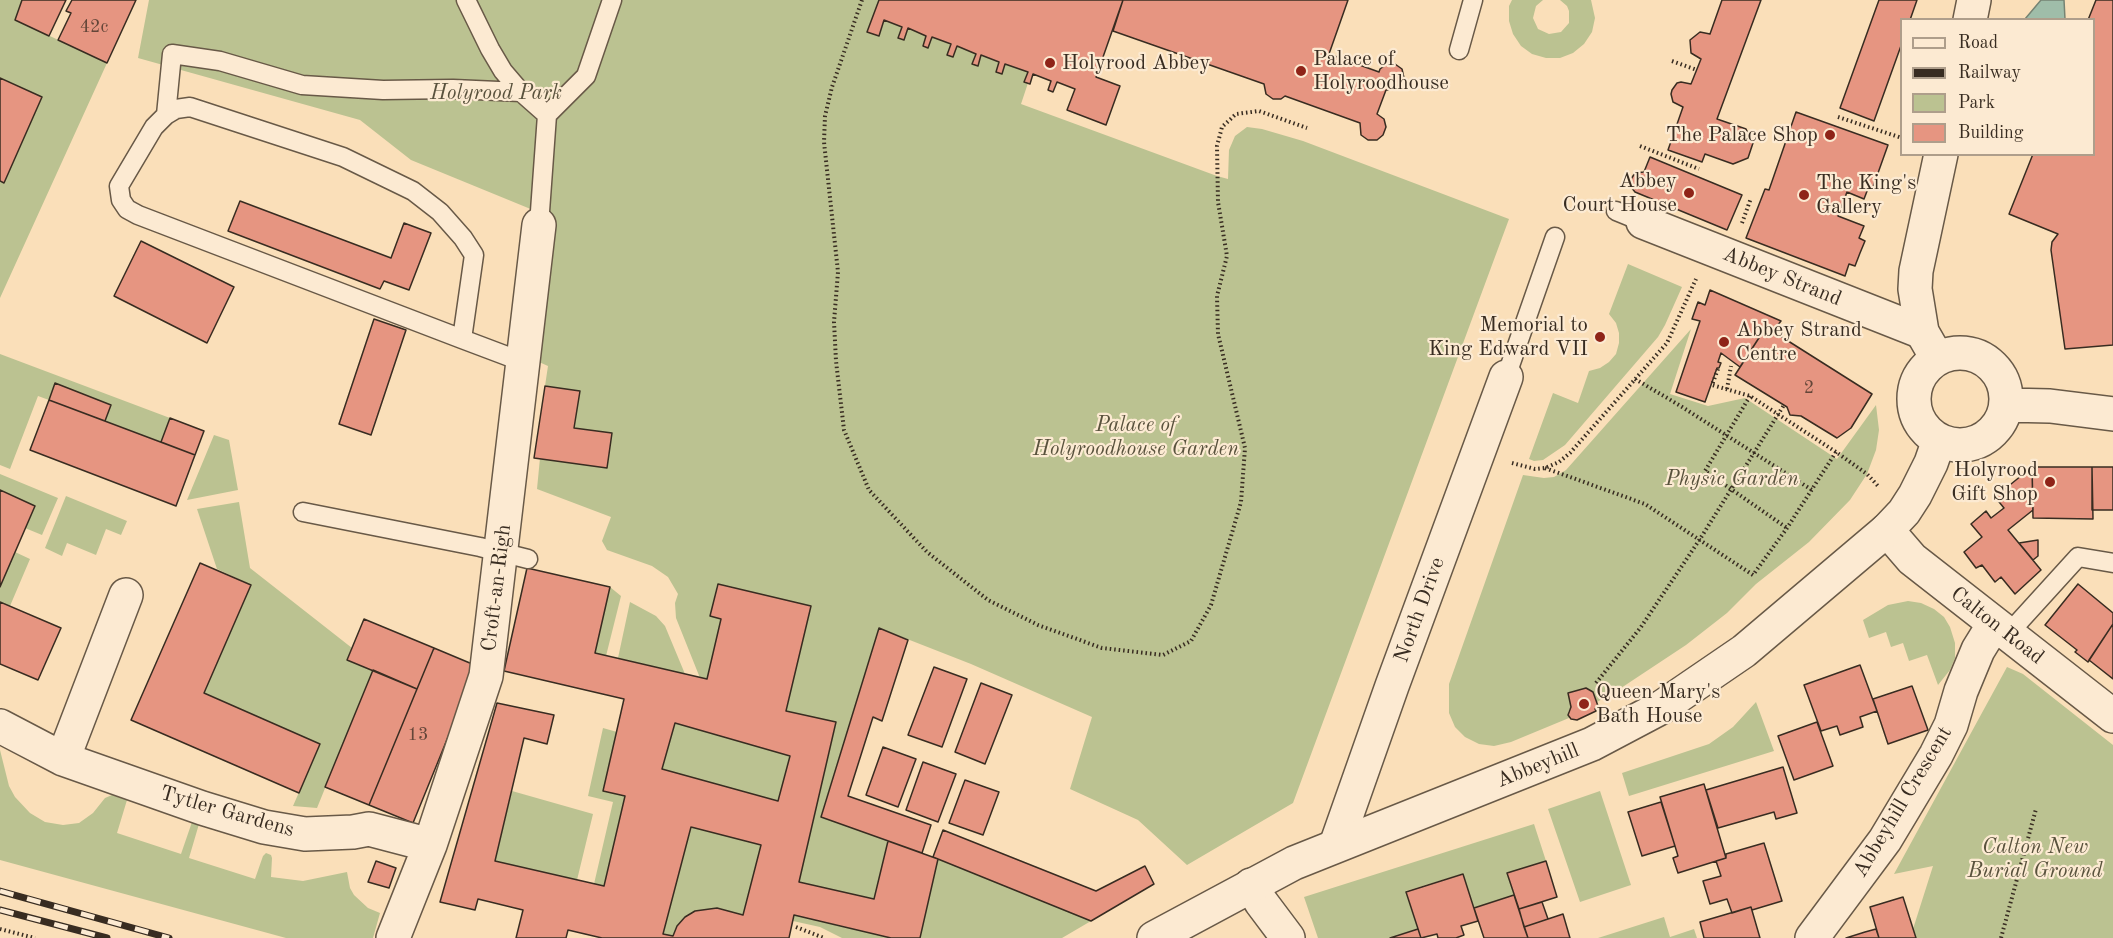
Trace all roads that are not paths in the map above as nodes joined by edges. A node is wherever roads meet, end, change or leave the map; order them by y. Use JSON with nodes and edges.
{"nodes":[{"id":1,"x":466,"y":0,"type":"edge"},
{"id":2,"x":612,"y":0,"type":"edge"},
{"id":3,"x":1473,"y":0,"type":"edge"},
{"id":4,"x":1974,"y":0,"type":"edge"},
{"id":5,"x":1970,"y":18,"type":"edge"},
{"id":6,"x":1459,"y":50,"type":"dead end"},
{"id":7,"x":521,"y":92,"type":"junction"},
{"id":8,"x":166,"y":115,"type":"junction"},
{"id":9,"x":547,"y":115,"type":"junction"},
{"id":10,"x":1941,"y":156,"type":"edge"},
{"id":11,"x":1630,"y":216,"type":"dead end"},
{"id":12,"x":539,"y":225,"type":"joint"},
{"id":13,"x":1555,"y":237,"type":"dead end"},
{"id":14,"x":462,"y":339,"type":"junction"},
{"id":15,"x":1929,"y":345,"type":"junction"},
{"id":16,"x":523,"y":362,"type":"junction"},
{"id":17,"x":1506,"y":377,"type":"joint"},
{"id":18,"x":2006,"y":405,"type":"junction"},
{"id":19,"x":2113,"y":414,"type":"edge"},
{"id":20,"x":1939,"y":441,"type":"junction"},
{"id":21,"x":303,"y":512,"type":"dead end"},
{"id":22,"x":1896,"y":521,"type":"junction"},
{"id":23,"x":515,"y":556,"type":"junction"},
{"id":24,"x":2113,"y":562,"type":"edge"},
{"id":25,"x":126,"y":595,"type":"dead end"},
{"id":26,"x":2001,"y":629,"type":"junction"},
{"id":27,"x":2113,"y":716,"type":"edge"},
{"id":28,"x":0,"y":726,"type":"edge"},
{"id":29,"x":63,"y":759,"type":"junction"},
{"id":30,"x":430,"y":844,"type":"junction"},
{"id":31,"x":1336,"y":845,"type":"junction"},
{"id":32,"x":1251,"y":885,"type":"junction"},
{"id":33,"x":393,"y":938,"type":"edge"},
{"id":34,"x":1154,"y":938,"type":"edge"},
{"id":35,"x":1288,"y":938,"type":"edge"},
{"id":36,"x":1812,"y":938,"type":"edge"}],
"edges":[{"from":1,"to":7,"type":"lane"},
{"from":2,"to":9,"type":"lane"},
{"from":3,"to":6,"type":"lane"},
{"from":4,"to":5,"type":"street"},
{"from":7,"to":8,"type":"lane"},
{"from":7,"to":9,"type":"lane"},
{"from":8,"to":14,"type":"lane"},
{"from":8,"to":14,"type":"lane"},
{"from":9,"to":12,"type":"lane"},
{"from":10,"to":15,"type":"street"},
{"from":11,"to":15,"type":"street","name":"Abbey Strand"},
{"from":12,"to":16,"type":"street","name":"Croft-an-Righ"},
{"from":13,"to":17,"type":"lane"},
{"from":14,"to":16,"type":"lane"},
{"from":15,"to":18,"type":"street"},
{"from":15,"to":20,"type":"street"},
{"from":16,"to":23,"type":"street","name":"Croft-an-Righ"},
{"from":17,"to":31,"type":"street","name":"North Drive"},
{"from":18,"to":19,"type":"street"},
{"from":18,"to":20,"type":"street"},
{"from":20,"to":22,"type":"street","name":"Abbeyhill"},
{"from":21,"to":23,"type":"lane"},
{"from":22,"to":26,"type":"street","name":"Calton Road"},
{"from":22,"to":31,"type":"street","name":"Abbeyhill"},
{"from":23,"to":30,"type":"street","name":"Croft-an-Righ"},
{"from":24,"to":26,"type":"lane"},
{"from":25,"to":29,"type":"street"},
{"from":26,"to":27,"type":"street","name":"Calton Road"},
{"from":26,"to":36,"type":"street","name":"Abbeyhill Crescent"},
{"from":28,"to":29,"type":"street","name":"Tytler Gardens"},
{"from":29,"to":30,"type":"street","name":"Tytler Gardens"},
{"from":30,"to":33,"type":"street","name":"Croft-an-Righ"},
{"from":31,"to":32,"type":"street","name":"Abbeyhill"},
{"from":32,"to":34,"type":"street","name":"Abbeyhill"},
{"from":32,"to":35,"type":"street"}]}
